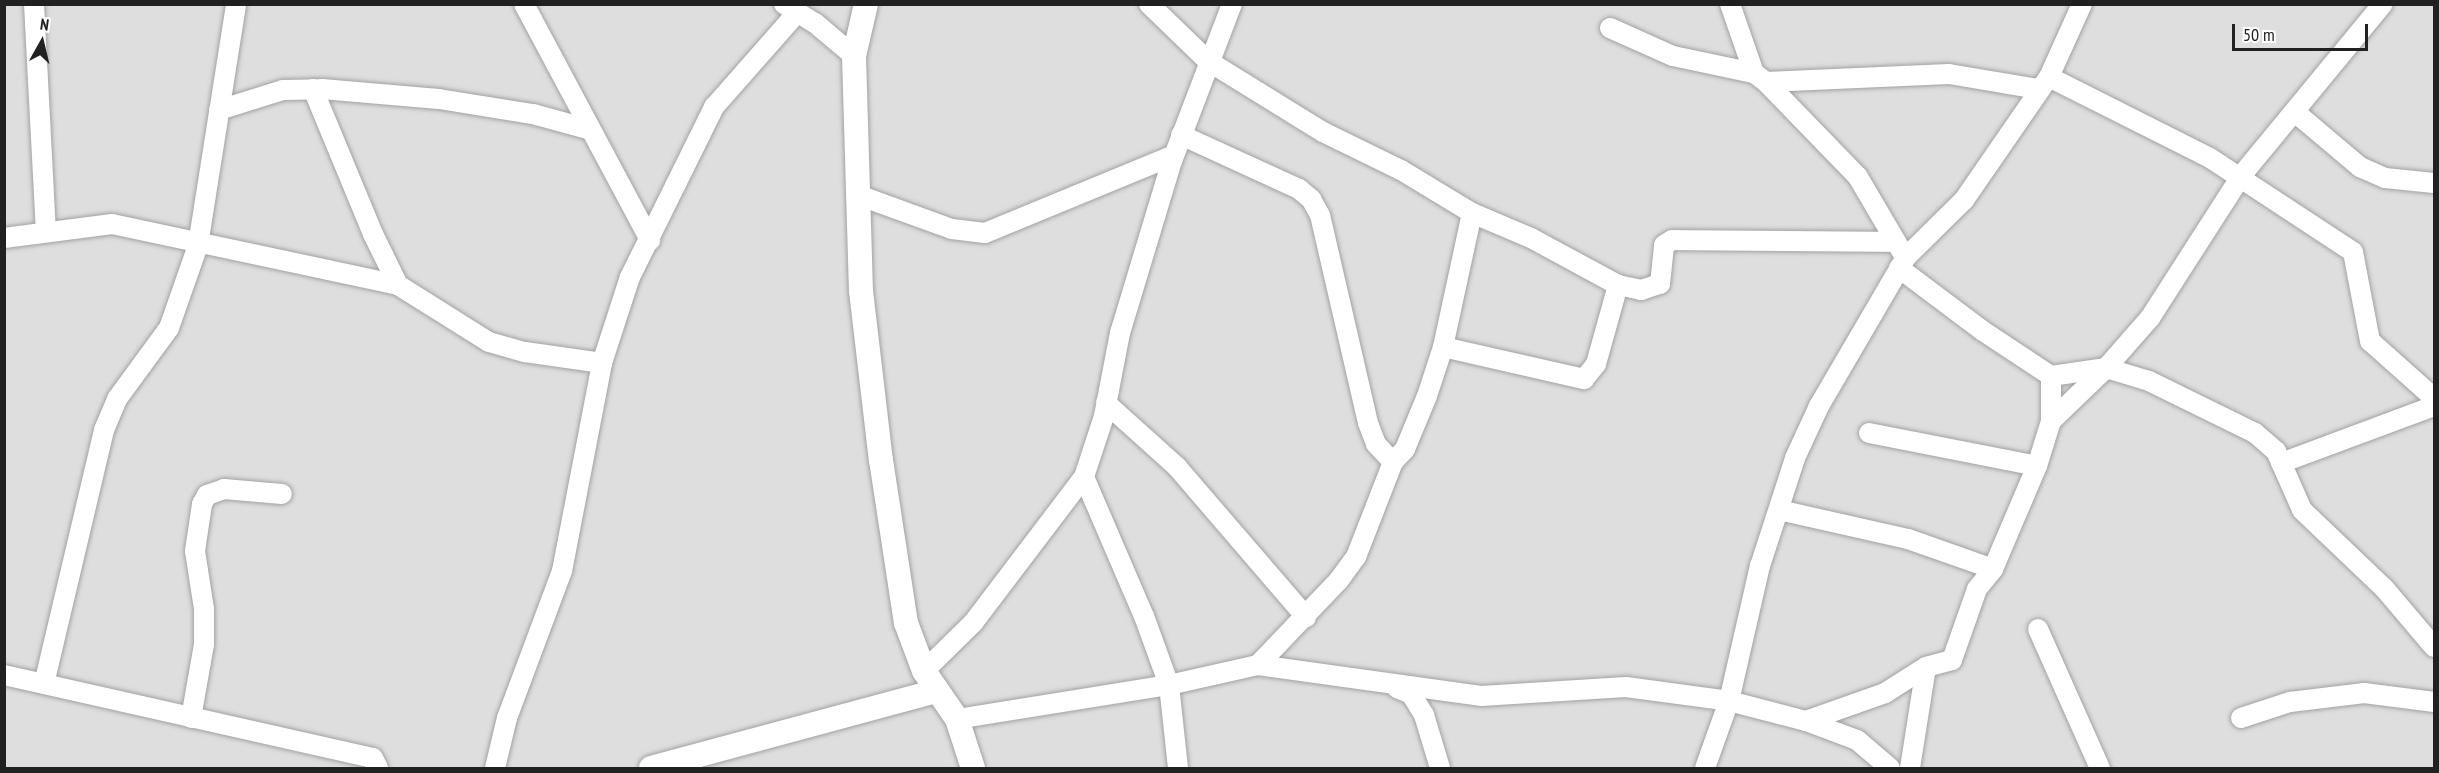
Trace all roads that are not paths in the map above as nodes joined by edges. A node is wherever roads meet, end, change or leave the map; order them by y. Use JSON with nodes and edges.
{"nodes":[{"id":1,"x":34,"y":4,"type":"edge"},
{"id":2,"x":236,"y":4,"type":"edge"},
{"id":3,"x":524,"y":4,"type":"edge"},
{"id":4,"x":866,"y":4,"type":"edge"},
{"id":5,"x":1149,"y":4,"type":"edge"},
{"id":6,"x":1232,"y":4,"type":"edge"},
{"id":7,"x":1730,"y":4,"type":"edge"},
{"id":8,"x":2082,"y":4,"type":"edge"},
{"id":9,"x":2383,"y":4,"type":"edge"},
{"id":10,"x":790,"y":10,"type":"edge"},
{"id":11,"x":1610,"y":28,"type":"dead end"},
{"id":12,"x":854,"y":56,"type":"junction"},
{"id":13,"x":1208,"y":60,"type":"junction"},
{"id":14,"x":1760,"y":78,"type":"junction"},
{"id":15,"x":2044,"y":83,"type":"junction"},
{"id":16,"x":314,"y":89,"type":"junction"},
{"id":17,"x":219,"y":110,"type":"junction"},
{"id":18,"x":2296,"y":113,"type":"junction"},
{"id":19,"x":591,"y":130,"type":"junction"},
{"id":20,"x":1181,"y":135,"type":"junction"},
{"id":21,"x":1174,"y":155,"type":"junction"},
{"id":22,"x":2241,"y":176,"type":"junction"},
{"id":23,"x":2434,"y":183,"type":"edge"},
{"id":24,"x":858,"y":195,"type":"junction"},
{"id":25,"x":1472,"y":213,"type":"junction"},
{"id":26,"x":46,"y":231,"type":"junction"},
{"id":27,"x":650,"y":240,"type":"junction"},
{"id":28,"x":7,"y":241,"type":"edge"},
{"id":29,"x":198,"y":245,"type":"junction"},
{"id":30,"x":1900,"y":256,"type":"junction"},
{"id":31,"x":398,"y":285,"type":"junction"},
{"id":32,"x":1617,"y":285,"type":"junction"},
{"id":33,"x":1443,"y":347,"type":"junction"},
{"id":34,"x":602,"y":363,"type":"junction"},
{"id":35,"x":2106,"y":368,"type":"junction"},
{"id":36,"x":2051,"y":376,"type":"junction"},
{"id":37,"x":2431,"y":384,"type":"edge"},
{"id":38,"x":1106,"y":403,"type":"junction"},
{"id":39,"x":2434,"y":406,"type":"edge"},
{"id":40,"x":2051,"y":421,"type":"junction"},
{"id":41,"x":1869,"y":433,"type":"dead end"},
{"id":42,"x":1393,"y":462,"type":"junction"},
{"id":43,"x":2281,"y":463,"type":"junction"},
{"id":44,"x":2037,"y":466,"type":"junction"},
{"id":45,"x":1084,"y":477,"type":"junction"},
{"id":46,"x":282,"y":494,"type":"dead end"},
{"id":47,"x":1779,"y":510,"type":"junction"},
{"id":48,"x":1993,"y":569,"type":"junction"},
{"id":49,"x":1306,"y":617,"type":"junction"},
{"id":50,"x":2038,"y":629,"type":"dead end"},
{"id":51,"x":2434,"y":647,"type":"edge"},
{"id":52,"x":1258,"y":665,"type":"junction"},
{"id":53,"x":1926,"y":667,"type":"junction"},
{"id":54,"x":4,"y":675,"type":"edge"},
{"id":55,"x":930,"y":681,"type":"junction"},
{"id":56,"x":44,"y":684,"type":"junction"},
{"id":57,"x":1169,"y":685,"type":"junction"},
{"id":58,"x":1392,"y":686,"type":"junction"},
{"id":59,"x":1729,"y":701,"type":"junction"},
{"id":60,"x":2434,"y":702,"type":"edge"},
{"id":61,"x":191,"y":718,"type":"junction"},
{"id":62,"x":2241,"y":718,"type":"dead end"},
{"id":63,"x":957,"y":719,"type":"junction"},
{"id":64,"x":1806,"y":721,"type":"junction"},
{"id":65,"x":378,"y":768,"type":"edge"},
{"id":66,"x":495,"y":768,"type":"edge"},
{"id":67,"x":651,"y":768,"type":"edge"},
{"id":68,"x":973,"y":768,"type":"edge"},
{"id":69,"x":1178,"y":768,"type":"edge"},
{"id":70,"x":1440,"y":768,"type":"edge"},
{"id":71,"x":1705,"y":768,"type":"edge"},
{"id":72,"x":1890,"y":768,"type":"edge"},
{"id":73,"x":1910,"y":768,"type":"edge"},
{"id":74,"x":2100,"y":768,"type":"edge"}],
"edges":[{"from":1,"to":26,"type":"street"},
{"from":2,"to":17,"type":"street"},
{"from":3,"to":19,"type":"street"},
{"from":4,"to":12,"type":"street"},
{"from":5,"to":13,"type":"street"},
{"from":6,"to":13,"type":"street"},
{"from":7,"to":14,"type":"street"},
{"from":8,"to":15,"type":"street"},
{"from":9,"to":18,"type":"street"},
{"from":10,"to":12,"type":"street"},
{"from":10,"to":27,"type":"street"},
{"from":11,"to":14,"type":"street"},
{"from":12,"to":24,"type":"street"},
{"from":13,"to":20,"type":"street"},
{"from":13,"to":25,"type":"street"},
{"from":14,"to":15,"type":"street"},
{"from":14,"to":30,"type":"street"},
{"from":15,"to":22,"type":"street"},
{"from":15,"to":30,"type":"street"},
{"from":16,"to":17,"type":"street"},
{"from":16,"to":19,"type":"street"},
{"from":16,"to":31,"type":"street"},
{"from":17,"to":29,"type":"street"},
{"from":18,"to":22,"type":"street"},
{"from":18,"to":23,"type":"street"},
{"from":19,"to":27,"type":"street"},
{"from":20,"to":21,"type":"street"},
{"from":20,"to":42,"type":"street"},
{"from":21,"to":24,"type":"street"},
{"from":21,"to":38,"type":"street"},
{"from":22,"to":35,"type":"street"},
{"from":22,"to":37,"type":"street"},
{"from":24,"to":55,"type":"street"},
{"from":25,"to":32,"type":"street"},
{"from":25,"to":33,"type":"street"},
{"from":26,"to":28,"type":"street"},
{"from":26,"to":29,"type":"street"},
{"from":27,"to":34,"type":"street"},
{"from":29,"to":31,"type":"street"},
{"from":29,"to":56,"type":"street"},
{"from":30,"to":32,"type":"street"},
{"from":30,"to":36,"type":"street"},
{"from":30,"to":47,"type":"street"},
{"from":31,"to":34,"type":"street"},
{"from":32,"to":33,"type":"street"},
{"from":33,"to":42,"type":"street"},
{"from":34,"to":66,"type":"street"},
{"from":35,"to":36,"type":"street"},
{"from":35,"to":40,"type":"street"},
{"from":35,"to":43,"type":"street"},
{"from":36,"to":40,"type":"street"},
{"from":38,"to":45,"type":"street"},
{"from":38,"to":49,"type":"street"},
{"from":39,"to":43,"type":"street"},
{"from":40,"to":44,"type":"street"},
{"from":41,"to":44,"type":"street"},
{"from":42,"to":49,"type":"street"},
{"from":43,"to":51,"type":"street"},
{"from":44,"to":48,"type":"street"},
{"from":45,"to":55,"type":"street"},
{"from":45,"to":57,"type":"street"},
{"from":46,"to":61,"type":"street"},
{"from":47,"to":48,"type":"street"},
{"from":47,"to":59,"type":"street"},
{"from":48,"to":53,"type":"street"},
{"from":49,"to":52,"type":"street"},
{"from":50,"to":74,"type":"street"},
{"from":52,"to":57,"type":"street"},
{"from":52,"to":58,"type":"street"},
{"from":53,"to":64,"type":"street"},
{"from":53,"to":73,"type":"street"},
{"from":54,"to":56,"type":"street"},
{"from":55,"to":63,"type":"street"},
{"from":55,"to":67,"type":"street"},
{"from":56,"to":61,"type":"street"},
{"from":57,"to":63,"type":"street"},
{"from":57,"to":69,"type":"street"},
{"from":58,"to":59,"type":"street"},
{"from":58,"to":70,"type":"street"},
{"from":59,"to":64,"type":"street"},
{"from":59,"to":71,"type":"street"},
{"from":60,"to":62,"type":"street"},
{"from":61,"to":65,"type":"street"},
{"from":63,"to":68,"type":"street"},
{"from":64,"to":72,"type":"street"}]}
